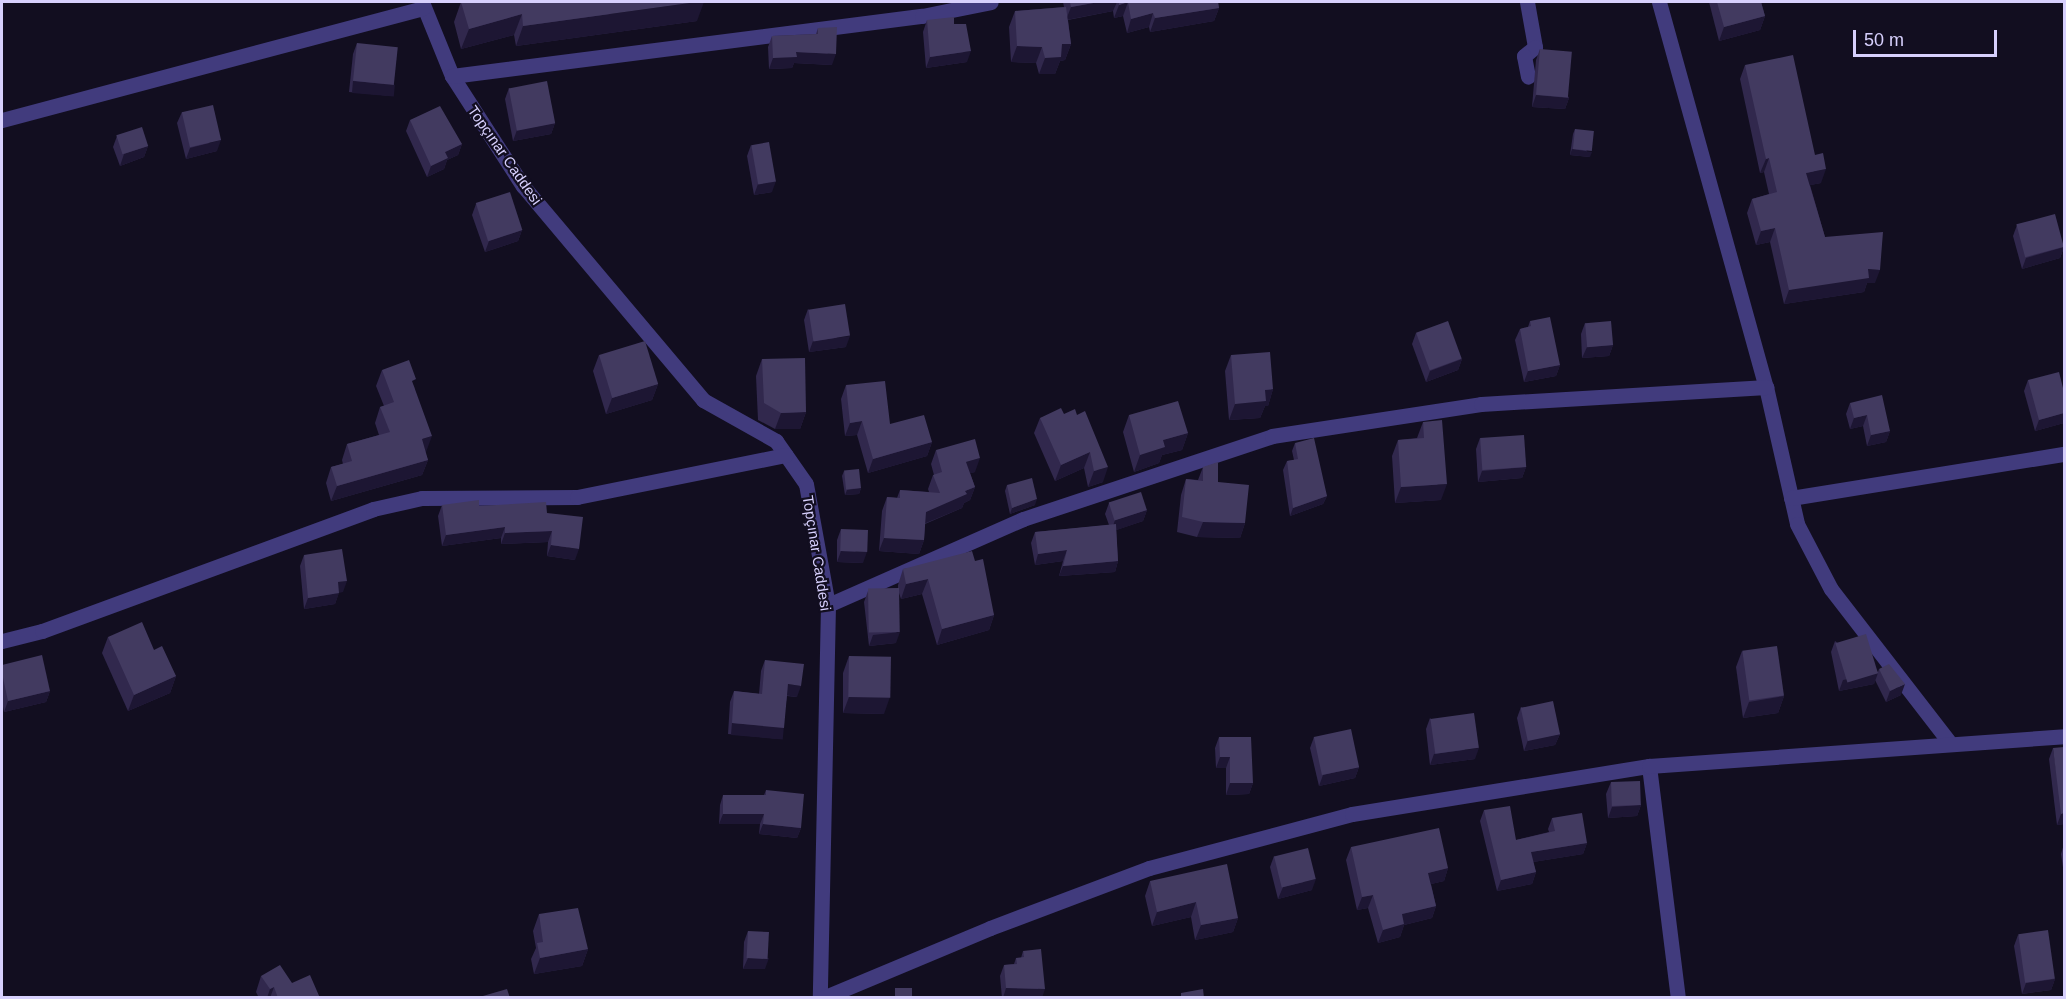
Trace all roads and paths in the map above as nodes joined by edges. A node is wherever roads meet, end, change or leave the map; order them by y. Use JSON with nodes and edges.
{"nodes":[{"id":1,"x":992,"y":2,"type":"edge"},
{"id":2,"x":1527,"y":2,"type":"edge"},
{"id":3,"x":1659,"y":2,"type":"edge"},
{"id":4,"x":423,"y":5,"type":"edge"},
{"id":5,"x":452,"y":76,"type":"junction"},
{"id":6,"x":1528,"y":77,"type":"dead end"},
{"id":7,"x":2,"y":120,"type":"edge"},
{"id":8,"x":1766,"y":387,"type":"junction"},
{"id":9,"x":2064,"y":454,"type":"edge"},
{"id":10,"x":786,"y":455,"type":"junction"},
{"id":11,"x":1791,"y":498,"type":"junction"},
{"id":12,"x":828,"y":605,"type":"junction"},
{"id":13,"x":2,"y":641,"type":"edge"},
{"id":14,"x":2064,"y":736,"type":"edge"},
{"id":15,"x":1952,"y":744,"type":"junction"},
{"id":16,"x":1649,"y":766,"type":"junction"},
{"id":17,"x":821,"y":998,"type":"edge"},
{"id":18,"x":1678,"y":998,"type":"edge"}],
"edges":[{"from":1,"to":5,"type":"street"},
{"from":2,"to":6,"type":"street"},
{"from":3,"to":8,"type":"street"},
{"from":4,"to":5,"type":"street","name":"Topçınar Caddesi"},
{"from":4,"to":7,"type":"street"},
{"from":5,"to":10,"type":"street","name":"Topçınar Caddesi"},
{"from":8,"to":11,"type":"street"},
{"from":8,"to":12,"type":"street"},
{"from":9,"to":11,"type":"street"},
{"from":10,"to":12,"type":"street","name":"Topçınar Caddesi"},
{"from":10,"to":13,"type":"street"},
{"from":11,"to":15,"type":"street"},
{"from":12,"to":17,"type":"street","name":"Topçınar Caddesi"},
{"from":14,"to":15,"type":"street"},
{"from":15,"to":16,"type":"street"},
{"from":16,"to":17,"type":"street"},
{"from":16,"to":18,"type":"street"}]}
